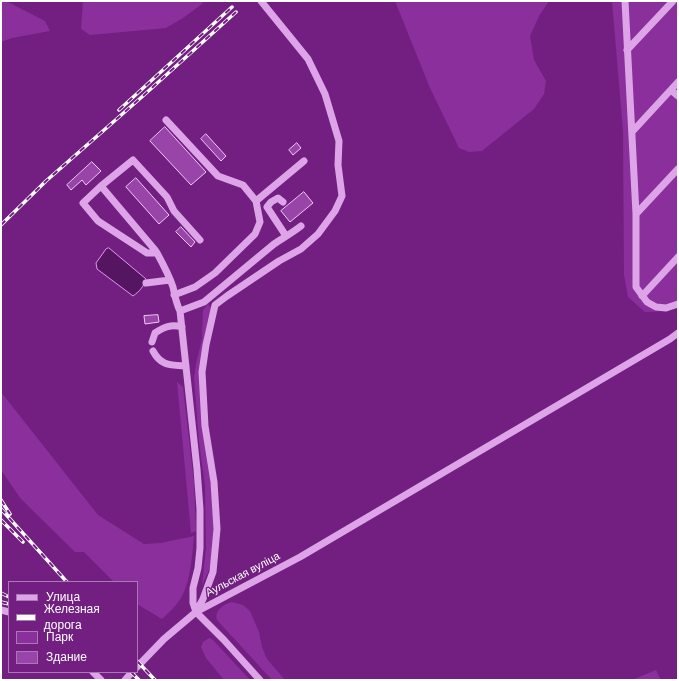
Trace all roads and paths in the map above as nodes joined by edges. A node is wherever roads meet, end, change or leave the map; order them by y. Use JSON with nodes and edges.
{"nodes":[{"id":1,"x":261,"y":1,"type":"edge"},
{"id":2,"x":625,"y":1,"type":"edge"},
{"id":3,"x":673,"y":1,"type":"edge"},
{"id":4,"x":678,"y":6,"type":"edge"},
{"id":5,"x":627,"y":50,"type":"junction"},
{"id":6,"x":678,"y":82,"type":"edge"},
{"id":7,"x":671,"y":90,"type":"junction"},
{"id":8,"x":678,"y":96,"type":"edge"},
{"id":9,"x":166,"y":120,"type":"dead end"},
{"id":10,"x":632,"y":132,"type":"junction"},
{"id":11,"x":304,"y":161,"type":"dead end"},
{"id":12,"x":677,"y":173,"type":"edge"},
{"id":13,"x":101,"y":186,"type":"junction"},
{"id":14,"x":256,"y":201,"type":"junction"},
{"id":15,"x":283,"y":202,"type":"dead end"},
{"id":16,"x":636,"y":214,"type":"junction"},
{"id":17,"x":301,"y":226,"type":"dead end"},
{"id":18,"x":286,"y":236,"type":"junction"},
{"id":19,"x":200,"y":240,"type":"dead end"},
{"id":20,"x":157,"y":252,"type":"junction"},
{"id":21,"x":678,"y":258,"type":"edge"},
{"id":22,"x":170,"y":280,"type":"junction"},
{"id":23,"x":146,"y":283,"type":"dead end"},
{"id":24,"x":174,"y":295,"type":"junction"},
{"id":25,"x":642,"y":296,"type":"junction"},
{"id":26,"x":678,"y":304,"type":"edge"},
{"id":27,"x":180,"y":311,"type":"junction"},
{"id":28,"x":182,"y":327,"type":"junction"},
{"id":29,"x":678,"y":333,"type":"edge"},
{"id":30,"x":152,"y":342,"type":"dead end"},
{"id":31,"x":153,"y":351,"type":"dead end"},
{"id":32,"x":186,"y":366,"type":"junction"},
{"id":33,"x":196,"y":612,"type":"junction"},
{"id":34,"x":138,"y":666,"type":"edge"},
{"id":35,"x":93,"y":673,"type":"edge"},
{"id":36,"x":101,"y":680,"type":"edge"},
{"id":37,"x":260,"y":680,"type":"edge"}],
"edges":[{"from":1,"to":33,"type":"street"},
{"from":2,"to":5,"type":"street"},
{"from":3,"to":4,"type":"street"},
{"from":3,"to":5,"type":"street"},
{"from":5,"to":10,"type":"street"},
{"from":6,"to":7,"type":"street"},
{"from":7,"to":8,"type":"street"},
{"from":7,"to":10,"type":"street"},
{"from":9,"to":14,"type":"street"},
{"from":10,"to":16,"type":"street"},
{"from":11,"to":14,"type":"street"},
{"from":12,"to":16,"type":"street"},
{"from":13,"to":19,"type":"street"},
{"from":13,"to":20,"type":"street"},
{"from":13,"to":20,"type":"street"},
{"from":14,"to":24,"type":"street"},
{"from":15,"to":18,"type":"street"},
{"from":16,"to":25,"type":"street"},
{"from":17,"to":18,"type":"street"},
{"from":18,"to":27,"type":"street"},
{"from":20,"to":22,"type":"street"},
{"from":21,"to":25,"type":"street"},
{"from":22,"to":23,"type":"street"},
{"from":22,"to":24,"type":"street"},
{"from":24,"to":27,"type":"street"},
{"from":25,"to":26,"type":"street"},
{"from":27,"to":28,"type":"street"},
{"from":28,"to":30,"type":"street"},
{"from":28,"to":32,"type":"street"},
{"from":29,"to":33,"type":"street","name":"Аульская вуліца"},
{"from":31,"to":32,"type":"street"},
{"from":32,"to":33,"type":"street"},
{"from":33,"to":34,"type":"street","name":"Аульская вуліца"},
{"from":33,"to":37,"type":"street"},
{"from":35,"to":36,"type":"street"}]}
